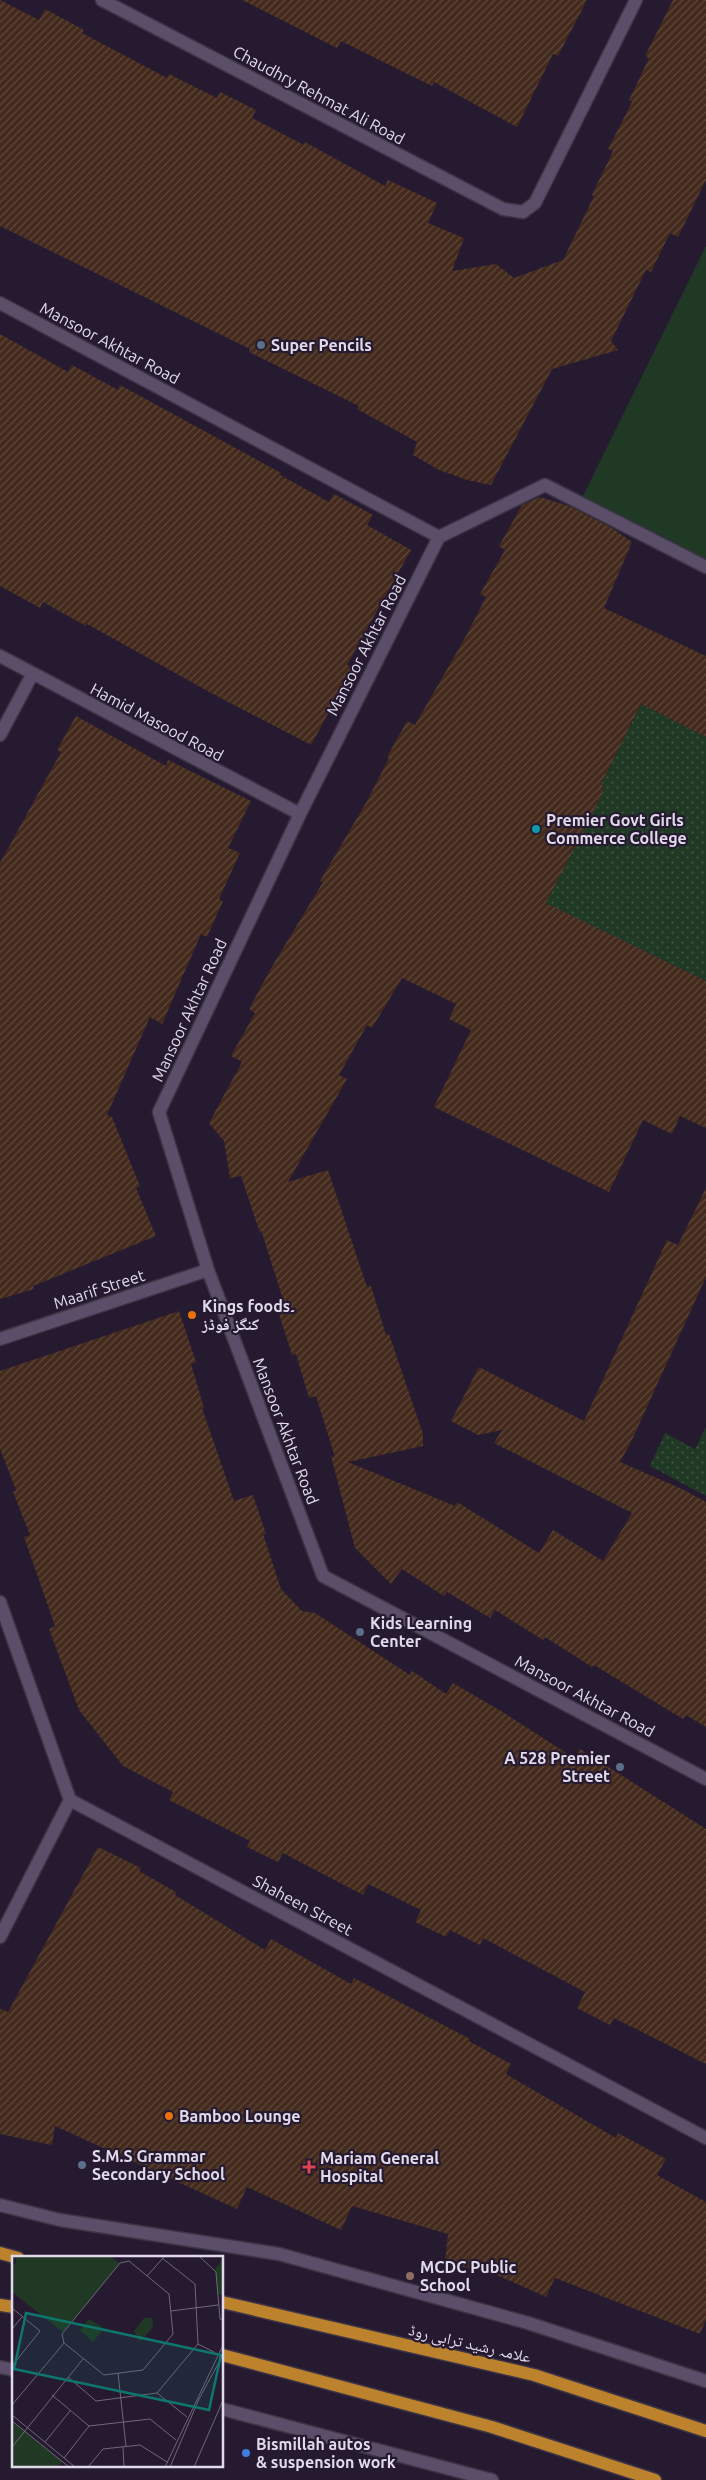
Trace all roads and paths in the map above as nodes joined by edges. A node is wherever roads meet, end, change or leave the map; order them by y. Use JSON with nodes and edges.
{"nodes":[{"id":1,"x":102,"y":0,"type":"edge"},
{"id":2,"x":636,"y":0,"type":"edge"},
{"id":3,"x":0,"y":303,"type":"edge"},
{"id":4,"x":439,"y":537,"type":"junction"},
{"id":5,"x":706,"y":567,"type":"edge"},
{"id":6,"x":0,"y":656,"type":"edge"},
{"id":7,"x":32,"y":675,"type":"junction"},
{"id":8,"x":0,"y":735,"type":"edge"},
{"id":9,"x":300,"y":814,"type":"junction"},
{"id":10,"x":208,"y":1270,"type":"junction"},
{"id":11,"x":0,"y":1339,"type":"edge"},
{"id":12,"x":0,"y":1602,"type":"edge"},
{"id":13,"x":706,"y":1779,"type":"edge"},
{"id":14,"x":70,"y":1800,"type":"junction"},
{"id":15,"x":0,"y":1938,"type":"edge"},
{"id":16,"x":706,"y":2138,"type":"edge"},
{"id":17,"x":0,"y":2205,"type":"edge"},
{"id":18,"x":224,"y":2302,"type":"edge"},
{"id":19,"x":224,"y":2356,"type":"edge"},
{"id":20,"x":706,"y":2381,"type":"edge"},
{"id":21,"x":224,"y":2410,"type":"edge"},
{"id":22,"x":706,"y":2431,"type":"edge"},
{"id":23,"x":492,"y":2480,"type":"edge"},
{"id":24,"x":655,"y":2480,"type":"edge"}],
"edges":[{"from":1,"to":2,"type":"street","name":"Chaudhry Rehmat Ali Road"},
{"from":3,"to":4,"type":"street","name":"Mansoor Akhtar Road"},
{"from":4,"to":5,"type":"street"},
{"from":4,"to":9,"type":"street","name":"Mansoor Akhtar Road"},
{"from":6,"to":7,"type":"street","name":"Hamid Masood Road"},
{"from":7,"to":8,"type":"street"},
{"from":7,"to":9,"type":"street","name":"Hamid Masood Road"},
{"from":9,"to":10,"type":"street","name":"Mansoor Akhtar Road"},
{"from":10,"to":11,"type":"street","name":"Maarif Street"},
{"from":10,"to":13,"type":"street","name":"Mansoor Akhtar Road"},
{"from":12,"to":14,"type":"street"},
{"from":14,"to":15,"type":"street"},
{"from":14,"to":16,"type":"street","name":"Shaheen Street"},
{"from":17,"to":20,"type":"street"},
{"from":18,"to":22,"type":"main road","name":"علامہ رشید ترابی روڈ"},
{"from":19,"to":24,"type":"main road"},
{"from":21,"to":23,"type":"street"}]}
